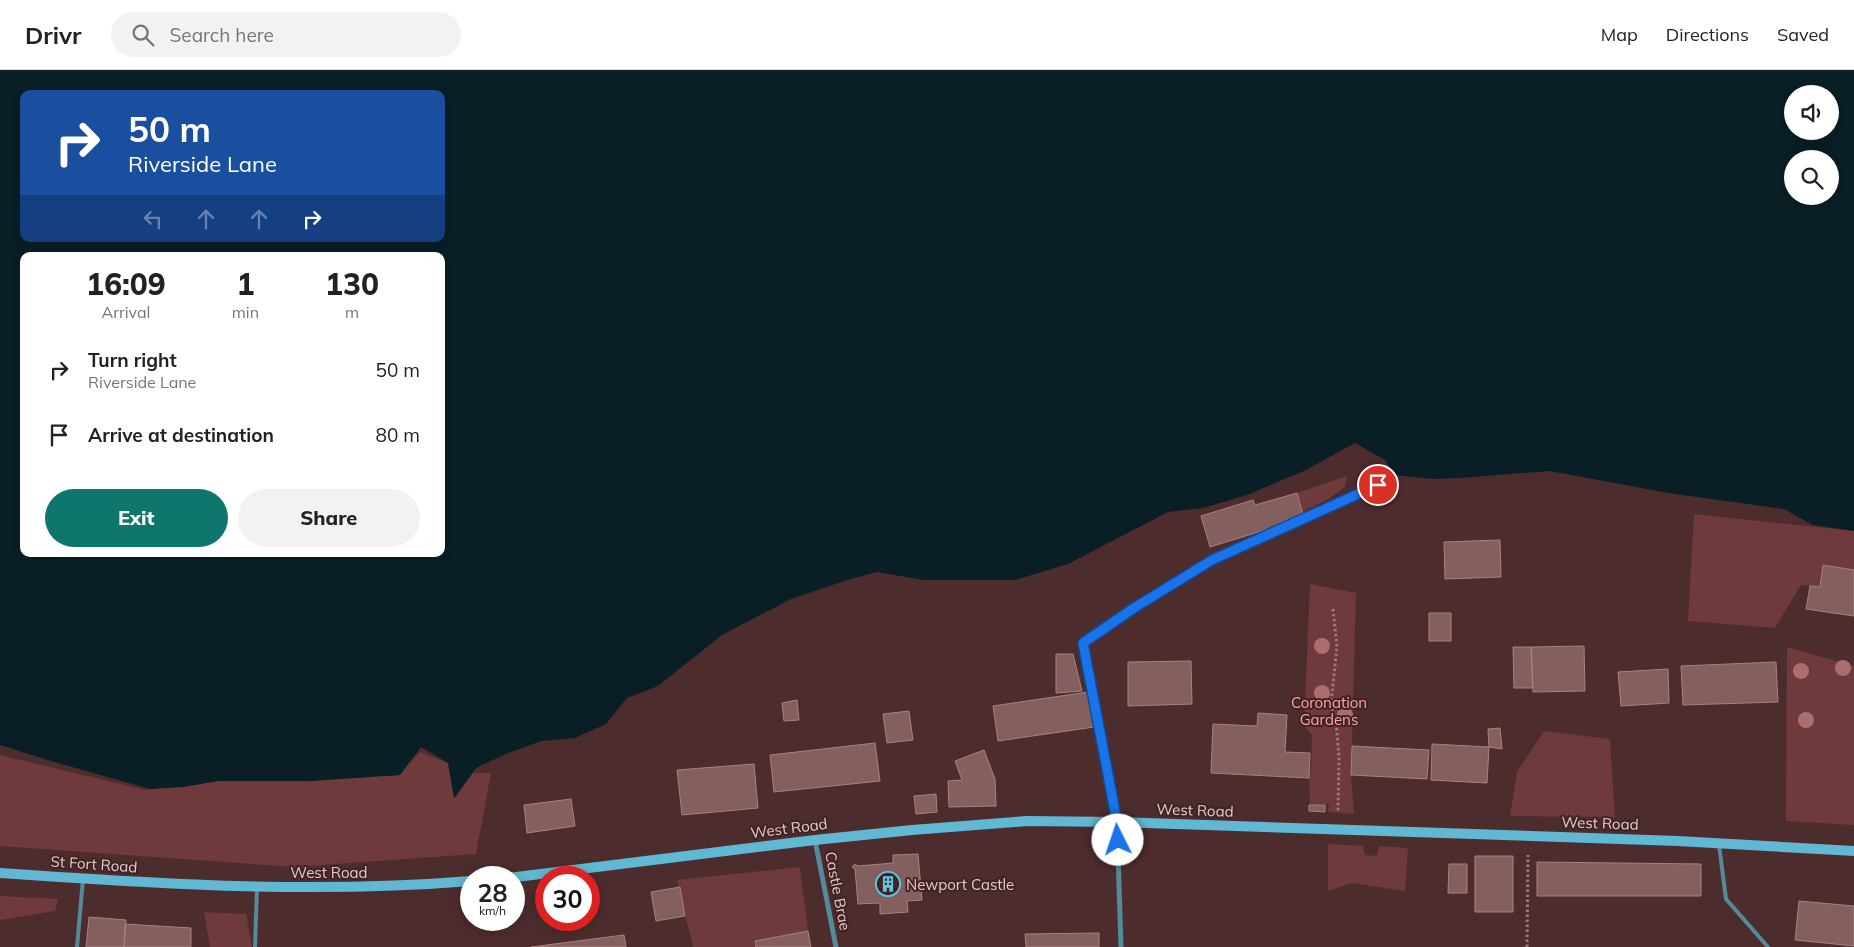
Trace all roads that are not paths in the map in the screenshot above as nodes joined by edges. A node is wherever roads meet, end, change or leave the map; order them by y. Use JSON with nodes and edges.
{"nodes":[{"id":1,"x":1378,"y":485,"type":"dead end"},
{"id":2,"x":1117,"y":822,"type":"junction"},
{"id":3,"x":815,"y":840,"type":"junction"},
{"id":4,"x":1719,"y":842,"type":"junction"},
{"id":5,"x":1854,"y":850,"type":"edge"},
{"id":6,"x":0,"y":873,"type":"edge"},
{"id":7,"x":525,"y":876,"type":"edge"},
{"id":8,"x":83,"y":879,"type":"junction"},
{"id":9,"x":460,"y":882,"type":"edge"},
{"id":10,"x":186,"y":885,"type":"joint"},
{"id":11,"x":257,"y":887,"type":"junction"},
{"id":12,"x":77,"y":947,"type":"edge"},
{"id":13,"x":255,"y":947,"type":"edge"},
{"id":14,"x":836,"y":947,"type":"edge"},
{"id":15,"x":1121,"y":947,"type":"edge"},
{"id":16,"x":1768,"y":947,"type":"edge"}],
"edges":[{"from":1,"to":2,"type":"street"},
{"from":2,"to":3,"type":"main road","name":"West Road"},
{"from":2,"to":4,"type":"main road","name":"West Road"},
{"from":2,"to":15,"type":"street"},
{"from":3,"to":7,"type":"main road","name":"West Road"},
{"from":3,"to":14,"type":"street","name":"Castle Brae"},
{"from":4,"to":5,"type":"main road","name":"West Road"},
{"from":4,"to":16,"type":"lane"},
{"from":6,"to":8,"type":"main road","name":"St Fort Road"},
{"from":8,"to":10,"type":"main road","name":"St Fort Road"},
{"from":8,"to":12,"type":"lane"},
{"from":9,"to":11,"type":"main road","name":"West Road"},
{"from":10,"to":11,"type":"main road","name":"West Road"},
{"from":11,"to":13,"type":"lane"}]}
